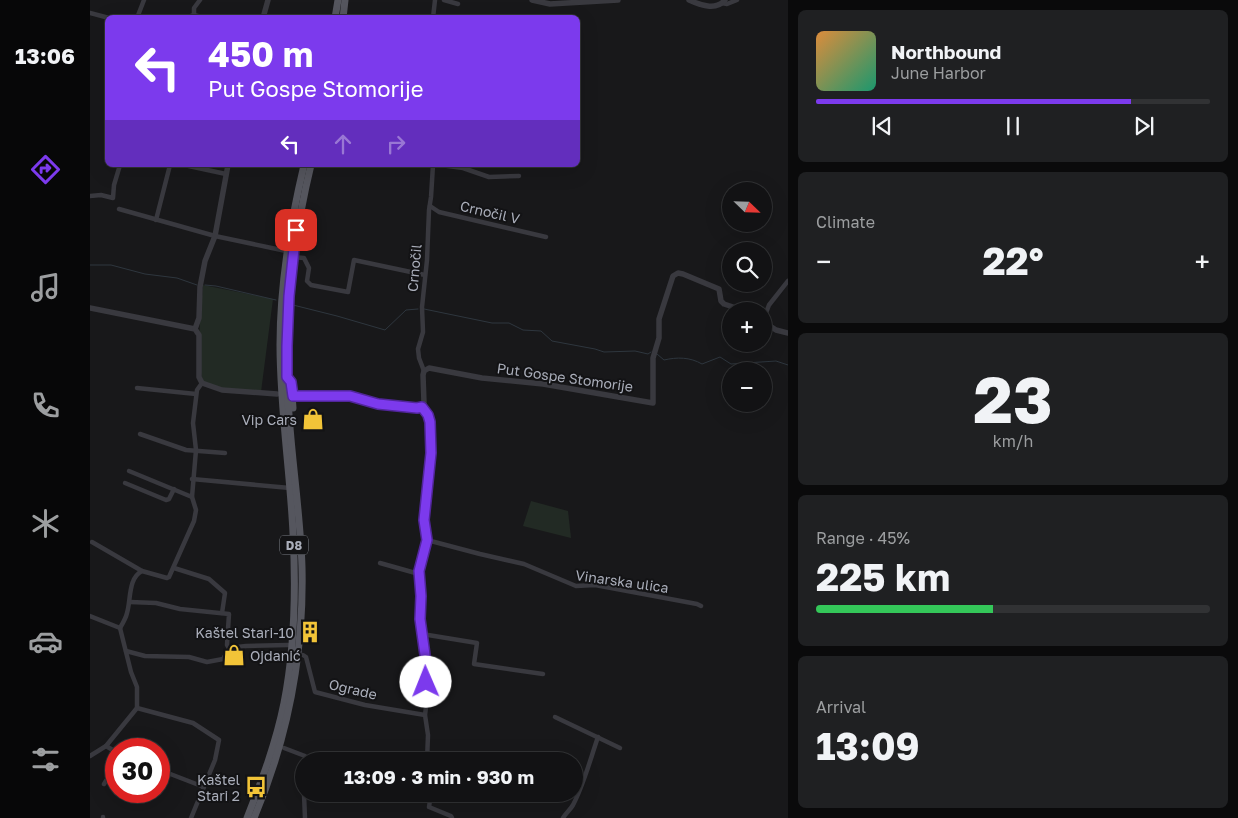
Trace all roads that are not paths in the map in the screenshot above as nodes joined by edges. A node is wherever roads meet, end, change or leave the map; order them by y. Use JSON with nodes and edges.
{"nodes":[{"id":1,"x":144,"y":0,"type":"edge"},
{"id":2,"x":200,"y":0,"type":"edge"},
{"id":3,"x":268,"y":0,"type":"edge"},
{"id":4,"x":338,"y":0,"type":"edge"},
{"id":5,"x":345,"y":0,"type":"edge"},
{"id":6,"x":435,"y":0,"type":"edge"},
{"id":7,"x":444,"y":0,"type":"edge"},
{"id":8,"x":532,"y":0,"type":"edge"},
{"id":9,"x":618,"y":0,"type":"edge"},
{"id":10,"x":689,"y":0,"type":"edge"},
{"id":11,"x":737,"y":0,"type":"edge"},
{"id":12,"x":724,"y":2,"type":"edge"},
{"id":13,"x":458,"y":4,"type":"dead end"},
{"id":14,"x":90,"y":13,"type":"edge"},
{"id":15,"x":138,"y":15,"type":"edge"},
{"id":16,"x":194,"y":15,"type":"edge"},
{"id":17,"x":264,"y":15,"type":"edge"},
{"id":18,"x":336,"y":15,"type":"edge"},
{"id":19,"x":343,"y":15,"type":"edge"},
{"id":20,"x":433,"y":15,"type":"edge"},
{"id":21,"x":105,"y":17,"type":"edge"},
{"id":22,"x":119,"y":167,"type":"edge"},
{"id":23,"x":169,"y":167,"type":"edge"},
{"id":24,"x":193,"y":167,"type":"edge"},
{"id":25,"x":228,"y":167,"type":"edge"},
{"id":26,"x":304,"y":167,"type":"edge"},
{"id":27,"x":311,"y":167,"type":"edge"},
{"id":28,"x":433,"y":167,"type":"edge"},
{"id":29,"x":455,"y":167,"type":"edge"},
{"id":30,"x":226,"y":174,"type":"junction"},
{"id":31,"x":519,"y":176,"type":"dead end"},
{"id":32,"x":90,"y":196,"type":"edge"},
{"id":33,"x":430,"y":206,"type":"junction"},
{"id":34,"x":119,"y":209,"type":"dead end"},
{"id":35,"x":156,"y":220,"type":"junction"},
{"id":36,"x":215,"y":236,"type":"junction"},
{"id":37,"x":546,"y":237,"type":"dead end"},
{"id":38,"x":286,"y":251,"type":"junction"},
{"id":39,"x":293,"y":257,"type":"junction"},
{"id":40,"x":425,"y":275,"type":"junction"},
{"id":41,"x":788,"y":281,"type":"edge"},
{"id":42,"x":722,"y":302,"type":"edge"},
{"id":43,"x":771,"y":302,"type":"edge"},
{"id":44,"x":90,"y":308,"type":"edge"},
{"id":45,"x":772,"y":327,"type":"edge"},
{"id":46,"x":195,"y":330,"type":"junction"},
{"id":47,"x":788,"y":333,"type":"edge"},
{"id":48,"x":280,"y":370,"type":"junction"},
{"id":49,"x":424,"y":372,"type":"junction"},
{"id":50,"x":287,"y":377,"type":"junction"},
{"id":51,"x":202,"y":383,"type":"junction"},
{"id":52,"x":137,"y":388,"type":"dead end"},
{"id":53,"x":196,"y":394,"type":"junction"},
{"id":54,"x":277,"y":394,"type":"junction"},
{"id":55,"x":293,"y":396,"type":"junction"},
{"id":56,"x":422,"y":407,"type":"junction"},
{"id":57,"x":290,"y":418,"type":"junction"},
{"id":58,"x":140,"y":434,"type":"dead end"},
{"id":59,"x":286,"y":445,"type":"junction"},
{"id":60,"x":196,"y":450,"type":"junction"},
{"id":61,"x":225,"y":453,"type":"dead end"},
{"id":62,"x":129,"y":471,"type":"dead end"},
{"id":63,"x":192,"y":479,"type":"junction"},
{"id":64,"x":125,"y":483,"type":"dead end"},
{"id":65,"x":290,"y":488,"type":"junction"},
{"id":66,"x":174,"y":490,"type":"junction"},
{"id":67,"x":192,"y":497,"type":"junction"},
{"id":68,"x":427,"y":540,"type":"junction"},
{"id":69,"x":92,"y":542,"type":"dead end"},
{"id":70,"x":380,"y":563,"type":"dead end"},
{"id":71,"x":174,"y":568,"type":"junction"},
{"id":72,"x":142,"y":571,"type":"junction"},
{"id":73,"x":419,"y":574,"type":"junction"},
{"id":74,"x":130,"y":602,"type":"junction"},
{"id":75,"x":701,"y":606,"type":"dead end"},
{"id":76,"x":222,"y":613,"type":"junction"},
{"id":77,"x":90,"y":616,"type":"edge"},
{"id":78,"x":120,"y":628,"type":"junction"},
{"id":79,"x":422,"y":634,"type":"junction"},
{"id":80,"x":288,"y":645,"type":"dead end"},
{"id":81,"x":229,"y":648,"type":"junction"},
{"id":82,"x":126,"y":651,"type":"junction"},
{"id":83,"x":303,"y":655,"type":"dead end"},
{"id":84,"x":543,"y":674,"type":"dead end"},
{"id":85,"x":137,"y":708,"type":"junction"},
{"id":86,"x":425,"y":715,"type":"junction"},
{"id":87,"x":555,"y":717,"type":"dead end"},
{"id":88,"x":598,"y":737,"type":"junction"},
{"id":89,"x":113,"y":738,"type":"edge"},
{"id":90,"x":105,"y":747,"type":"edge"},
{"id":91,"x":284,"y":748,"type":"dead end"},
{"id":92,"x":620,"y":748,"type":"dead end"},
{"id":93,"x":295,"y":752,"type":"edge"},
{"id":94,"x":427,"y":752,"type":"edge"},
{"id":95,"x":90,"y":756,"type":"edge"},
{"id":96,"x":170,"y":774,"type":"edge"},
{"id":97,"x":584,"y":778,"type":"joint"},
{"id":98,"x":204,"y":787,"type":"junction"},
{"id":99,"x":304,"y":802,"type":"edge"},
{"id":100,"x":429,"y":802,"type":"edge"},
{"id":101,"x":191,"y":818,"type":"edge"},
{"id":102,"x":247,"y":818,"type":"edge"},
{"id":103,"x":254,"y":818,"type":"edge"},
{"id":104,"x":305,"y":818,"type":"edge"},
{"id":105,"x":452,"y":818,"type":"edge"},
{"id":106,"x":563,"y":818,"type":"edge"}],
"edges":[{"from":1,"to":15,"type":"street"},
{"from":2,"to":16,"type":"street"},
{"from":3,"to":17,"type":"street"},
{"from":4,"to":18,"type":"main road"},
{"from":5,"to":19,"type":"main road"},
{"from":6,"to":20,"type":"street"},
{"from":7,"to":13,"type":"street"},
{"from":8,"to":9,"type":"street"},
{"from":10,"to":12,"type":"street"},
{"from":11,"to":12,"type":"street"},
{"from":14,"to":21,"type":"street"},
{"from":22,"to":32,"type":"street"},
{"from":23,"to":35,"type":"street"},
{"from":24,"to":30,"type":"street"},
{"from":25,"to":30,"type":"street"},
{"from":26,"to":38,"type":"main road","number":"D8"},
{"from":27,"to":39,"type":"main road","number":"D8"},
{"from":28,"to":33,"type":"street","name":"Crnočil"},
{"from":29,"to":31,"type":"street"},
{"from":30,"to":36,"type":"street"},
{"from":33,"to":37,"type":"street","name":"Crnočil V"},
{"from":33,"to":40,"type":"street","name":"Crnočil"},
{"from":34,"to":35,"type":"street"},
{"from":35,"to":36,"type":"street"},
{"from":36,"to":38,"type":"street"},
{"from":36,"to":46,"type":"street"},
{"from":38,"to":48,"type":"main road","number":"D8"},
{"from":39,"to":40,"type":"street"},
{"from":39,"to":50,"type":"main road","number":"D8"},
{"from":40,"to":49,"type":"street","name":"Crnočil"},
{"from":41,"to":43,"type":"street"},
{"from":42,"to":49,"type":"street","name":"Put Gospe Stomorije"},
{"from":44,"to":46,"type":"street"},
{"from":45,"to":47,"type":"street"},
{"from":46,"to":51,"type":"street"},
{"from":48,"to":54,"type":"main road"},
{"from":48,"to":59,"type":"main road","number":"D8"},
{"from":49,"to":56,"type":"street"},
{"from":50,"to":55,"type":"main road"},
{"from":50,"to":57,"type":"main road","number":"D8"},
{"from":51,"to":53,"type":"street"},
{"from":51,"to":54,"type":"street"},
{"from":52,"to":53,"type":"street"},
{"from":53,"to":60,"type":"street"},
{"from":54,"to":59,"type":"main road"},
{"from":55,"to":56,"type":"street"},
{"from":55,"to":57,"type":"main road"},
{"from":56,"to":68,"type":"street"},
{"from":57,"to":103,"type":"main road","number":"D8"},
{"from":58,"to":60,"type":"street"},
{"from":59,"to":65,"type":"main road","number":"D8"},
{"from":60,"to":61,"type":"street"},
{"from":60,"to":63,"type":"street"},
{"from":62,"to":66,"type":"street"},
{"from":63,"to":65,"type":"street"},
{"from":63,"to":67,"type":"street"},
{"from":64,"to":66,"type":"street"},
{"from":65,"to":102,"type":"main road","number":"D8"},
{"from":66,"to":67,"type":"street"},
{"from":67,"to":71,"type":"street"},
{"from":68,"to":73,"type":"street"},
{"from":68,"to":75,"type":"street","name":"Vinarska ulica"},
{"from":69,"to":72,"type":"street"},
{"from":70,"to":73,"type":"street"},
{"from":71,"to":72,"type":"street"},
{"from":71,"to":76,"type":"street"},
{"from":72,"to":74,"type":"street"},
{"from":73,"to":79,"type":"street"},
{"from":74,"to":76,"type":"street"},
{"from":74,"to":78,"type":"street"},
{"from":76,"to":81,"type":"street"},
{"from":77,"to":78,"type":"street"},
{"from":78,"to":82,"type":"street"},
{"from":79,"to":84,"type":"street"},
{"from":79,"to":86,"type":"street"},
{"from":80,"to":81,"type":"street"},
{"from":81,"to":82,"type":"street"},
{"from":82,"to":85,"type":"street"},
{"from":83,"to":86,"type":"street","name":"Ograde"},
{"from":85,"to":89,"type":"street"},
{"from":85,"to":98,"type":"street"},
{"from":86,"to":94,"type":"street"},
{"from":87,"to":88,"type":"street"},
{"from":88,"to":92,"type":"street"},
{"from":88,"to":97,"type":"street"},
{"from":90,"to":95,"type":"street"},
{"from":91,"to":93,"type":"street"},
{"from":96,"to":98,"type":"street"},
{"from":97,"to":106,"type":"street"},
{"from":98,"to":101,"type":"street"},
{"from":99,"to":104,"type":"street"},
{"from":100,"to":105,"type":"street"}]}
